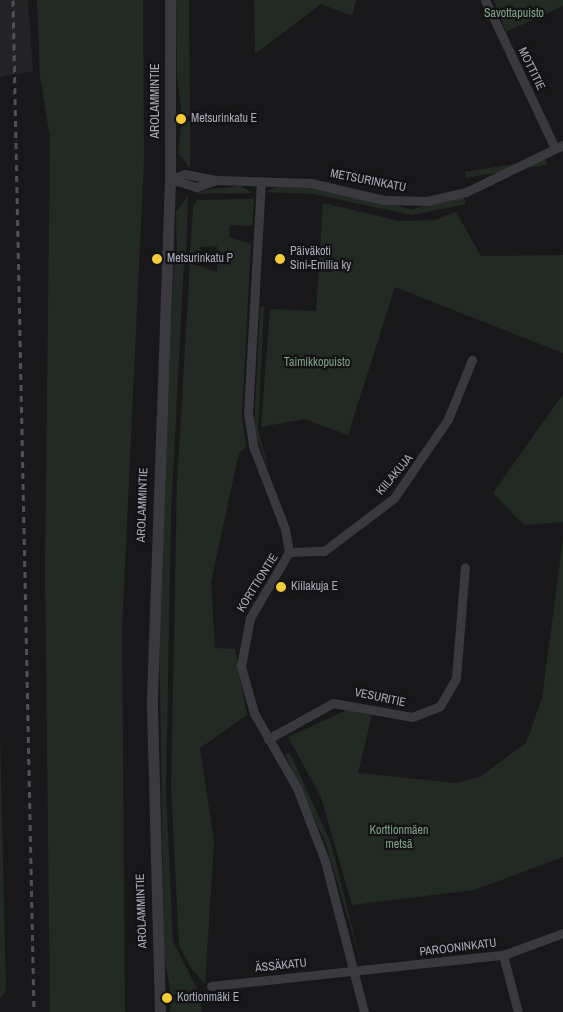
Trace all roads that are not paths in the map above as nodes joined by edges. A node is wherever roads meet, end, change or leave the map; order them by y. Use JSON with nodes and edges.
{"nodes":[{"id":1,"x":170,"y":0,"type":"edge"},
{"id":2,"x":485,"y":0,"type":"edge"},
{"id":3,"x":559,"y":146,"type":"edge"},
{"id":4,"x":170,"y":179,"type":"junction"},
{"id":5,"x":261,"y":181,"type":"junction"},
{"id":6,"x":472,"y":360,"type":"dead end"},
{"id":7,"x":289,"y":552,"type":"junction"},
{"id":8,"x":465,"y":567,"type":"dead end"},
{"id":9,"x":268,"y":739,"type":"junction"},
{"id":10,"x":563,"y":933,"type":"edge"},
{"id":11,"x":502,"y":955,"type":"junction"},
{"id":12,"x":354,"y":971,"type":"junction"},
{"id":13,"x":211,"y":986,"type":"dead end"},
{"id":14,"x":160,"y":1012,"type":"edge"},
{"id":15,"x":364,"y":1012,"type":"edge"},
{"id":16,"x":518,"y":1012,"type":"edge"}],
"edges":[{"from":1,"to":4,"type":"street","name":"AROLAMMINTIE"},
{"from":2,"to":3,"type":"street","name":"MOTTITIE"},
{"from":3,"to":5,"type":"street","name":"METSURINKATU"},
{"from":4,"to":5,"type":"street","name":"METSURINKATU"},
{"from":4,"to":14,"type":"street","name":"AROLAMMINTIE"},
{"from":5,"to":7,"type":"street","name":"KORTTIONTIE"},
{"from":6,"to":7,"type":"street","name":"KIILAKUJA"},
{"from":7,"to":9,"type":"street","name":"KORTTIONTIE"},
{"from":8,"to":9,"type":"street","name":"VESURITIE"},
{"from":9,"to":12,"type":"street","name":"KORTTIONTIE"},
{"from":10,"to":11,"type":"street","name":"PAROONINKATU"},
{"from":11,"to":12,"type":"street","name":"PAROONINKATU"},
{"from":11,"to":16,"type":"street"},
{"from":12,"to":13,"type":"street","name":"ÄSSÄKATU"},
{"from":12,"to":15,"type":"street","name":"KORTTIONTIE"}]}
